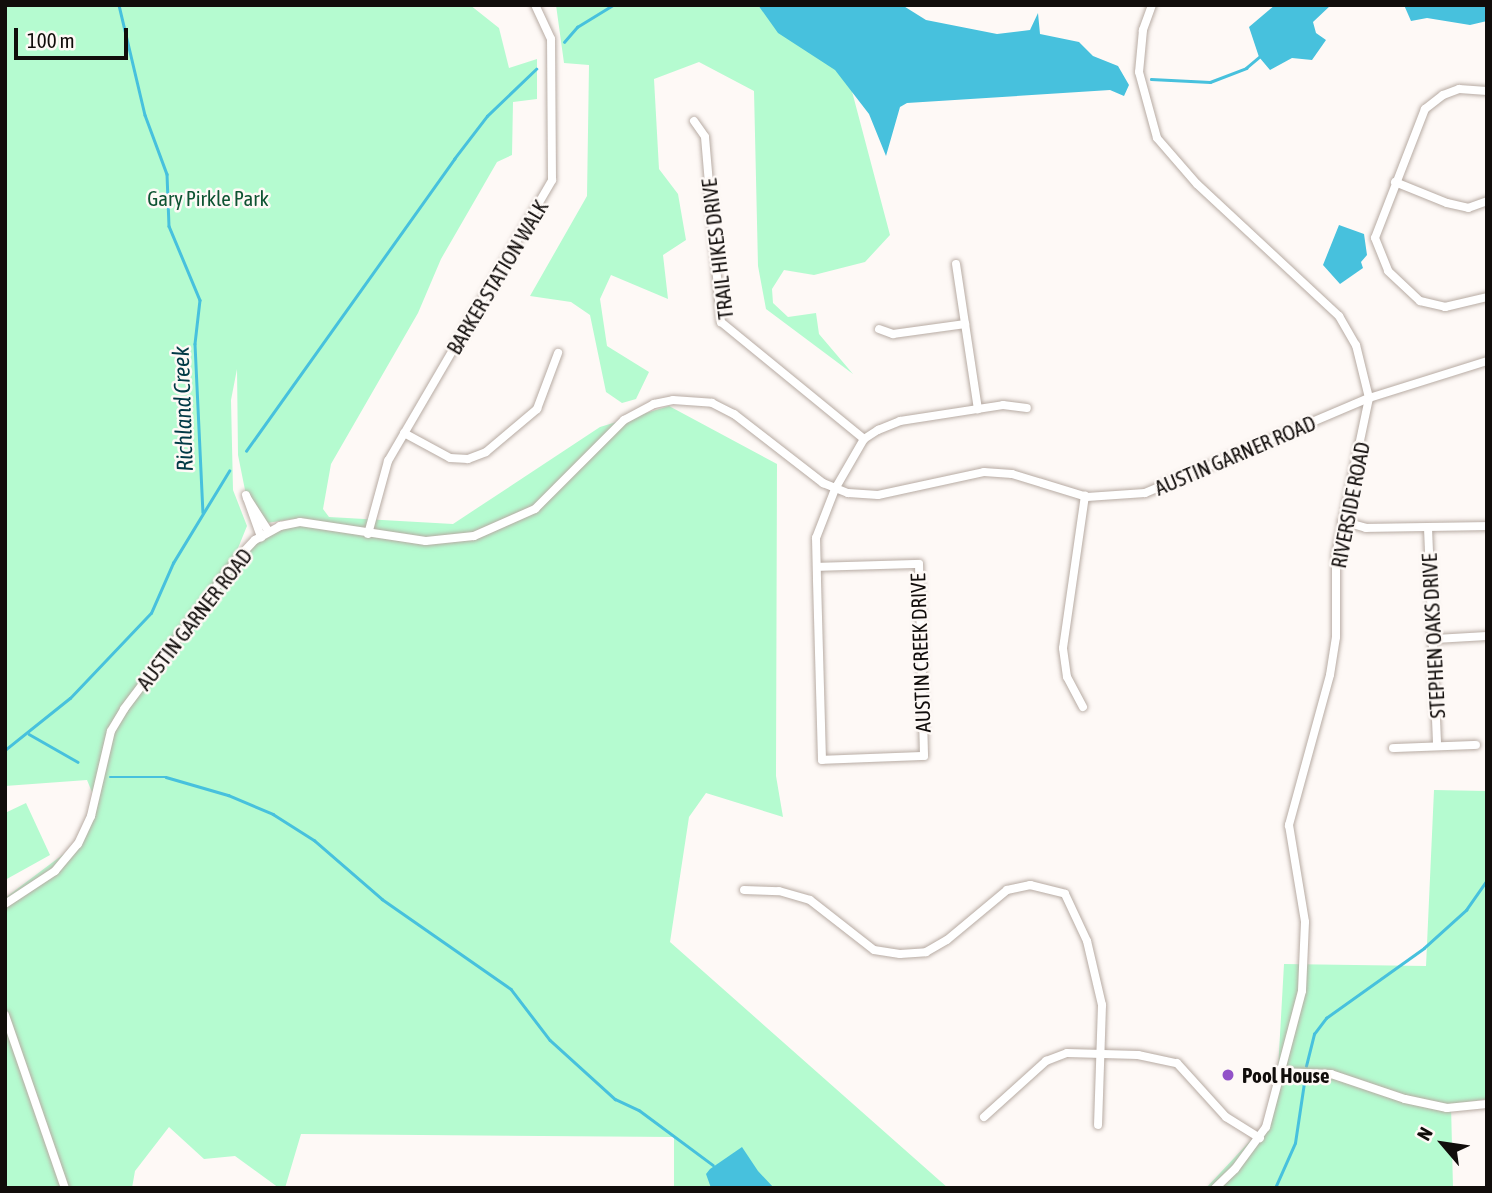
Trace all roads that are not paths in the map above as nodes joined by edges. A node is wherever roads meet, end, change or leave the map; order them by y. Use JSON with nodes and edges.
{"nodes":[{"id":1,"x":536,"y":5,"type":"edge"},
{"id":2,"x":1152,"y":5,"type":"edge"},
{"id":3,"x":1487,"y":92,"type":"edge"},
{"id":4,"x":694,"y":121,"type":"dead end"},
{"id":5,"x":1395,"y":182,"type":"junction"},
{"id":6,"x":1487,"y":201,"type":"edge"},
{"id":7,"x":956,"y":264,"type":"dead end"},
{"id":8,"x":1487,"y":297,"type":"edge"},
{"id":9,"x":965,"y":324,"type":"junction"},
{"id":10,"x":879,"y":329,"type":"dead end"},
{"id":11,"x":558,"y":353,"type":"dead end"},
{"id":12,"x":1487,"y":361,"type":"edge"},
{"id":13,"x":1368,"y":398,"type":"junction"},
{"id":14,"x":1027,"y":408,"type":"dead end"},
{"id":15,"x":978,"y":409,"type":"junction"},
{"id":16,"x":404,"y":433,"type":"junction"},
{"id":17,"x":864,"y":439,"type":"junction"},
{"id":18,"x":835,"y":489,"type":"junction"},
{"id":19,"x":1085,"y":496,"type":"junction"},
{"id":20,"x":1342,"y":521,"type":"junction"},
{"id":21,"x":1487,"y":526,"type":"edge"},
{"id":22,"x":1428,"y":528,"type":"junction"},
{"id":23,"x":368,"y":534,"type":"junction"},
{"id":24,"x":817,"y":567,"type":"junction"},
{"id":25,"x":1487,"y":636,"type":"edge"},
{"id":26,"x":1435,"y":639,"type":"junction"},
{"id":27,"x":1083,"y":707,"type":"dead end"},
{"id":28,"x":1437,"y":745,"type":"junction"},
{"id":29,"x":1476,"y":745,"type":"dead end"},
{"id":30,"x":1393,"y":748,"type":"dead end"},
{"id":31,"x":744,"y":890,"type":"dead end"},
{"id":32,"x":5,"y":904,"type":"edge"},
{"id":33,"x":5,"y":1014,"type":"edge"},
{"id":34,"x":1103,"y":1052,"type":"junction"},
{"id":35,"x":1280,"y":1072,"type":"junction"},
{"id":36,"x":1487,"y":1104,"type":"edge"},
{"id":37,"x":984,"y":1117,"type":"dead end"},
{"id":38,"x":1098,"y":1125,"type":"dead end"},
{"id":39,"x":1260,"y":1138,"type":"junction"},
{"id":40,"x":65,"y":1188,"type":"edge"},
{"id":41,"x":1215,"y":1188,"type":"edge"}],
"edges":[{"from":1,"to":16,"type":"street","name":"BARKER STATION WALK"},
{"from":2,"to":13,"type":"street","name":"RIVERSIDE ROAD"},
{"from":3,"to":5,"type":"street"},
{"from":4,"to":17,"type":"street","name":"TRAIL HIKES DRIVE"},
{"from":5,"to":6,"type":"street"},
{"from":5,"to":8,"type":"street"},
{"from":7,"to":9,"type":"street"},
{"from":9,"to":10,"type":"street"},
{"from":9,"to":15,"type":"street"},
{"from":11,"to":16,"type":"street"},
{"from":12,"to":13,"type":"street","name":"AUSTIN GARNER ROAD"},
{"from":13,"to":19,"type":"street","name":"AUSTIN GARNER ROAD"},
{"from":13,"to":20,"type":"street","name":"RIVERSIDE ROAD"},
{"from":14,"to":15,"type":"street"},
{"from":15,"to":17,"type":"street"},
{"from":16,"to":23,"type":"street","name":"BARKER STATION WALK"},
{"from":17,"to":18,"type":"street","name":"AUSTIN CREEK DRIVE"},
{"from":18,"to":19,"type":"street","name":"AUSTIN GARNER ROAD"},
{"from":18,"to":23,"type":"street","name":"AUSTIN GARNER ROAD"},
{"from":18,"to":24,"type":"street","name":"AUSTIN CREEK DRIVE"},
{"from":19,"to":27,"type":"street"},
{"from":20,"to":22,"type":"street"},
{"from":20,"to":35,"type":"street","name":"RIVERSIDE ROAD"},
{"from":21,"to":22,"type":"street"},
{"from":22,"to":26,"type":"street","name":"STEPHEN OAKS DRIVE"},
{"from":23,"to":32,"type":"street","name":"AUSTIN GARNER ROAD"},
{"from":24,"to":24,"type":"street","name":"AUSTIN CREEK DRIVE"},
{"from":25,"to":26,"type":"street"},
{"from":26,"to":28,"type":"street","name":"STEPHEN OAKS DRIVE"},
{"from":28,"to":29,"type":"street"},
{"from":28,"to":30,"type":"street"},
{"from":31,"to":34,"type":"street"},
{"from":33,"to":40,"type":"street"},
{"from":34,"to":37,"type":"street"},
{"from":34,"to":38,"type":"street"},
{"from":34,"to":39,"type":"street"},
{"from":35,"to":36,"type":"street"},
{"from":35,"to":39,"type":"street","name":"RIVERSIDE ROAD"},
{"from":39,"to":41,"type":"street","name":"RIVERSIDE ROAD"}]}
